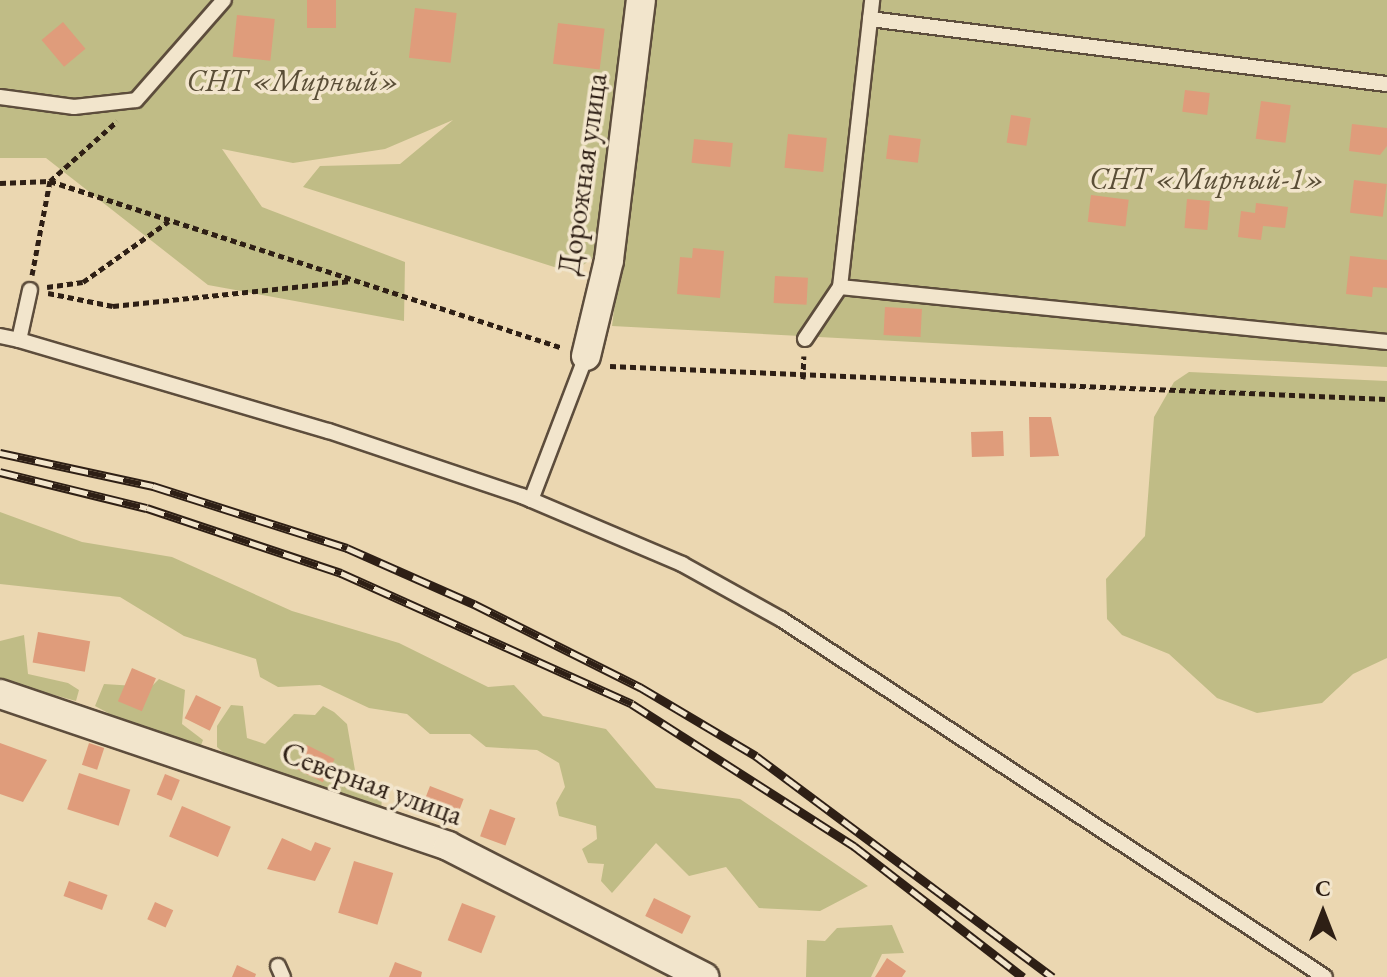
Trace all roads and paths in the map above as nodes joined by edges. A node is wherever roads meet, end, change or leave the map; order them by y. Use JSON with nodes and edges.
{"nodes":[{"id":1,"x":224,"y":0,"type":"edge"},
{"id":2,"x":641,"y":0,"type":"edge"},
{"id":3,"x":872,"y":0,"type":"edge"},
{"id":4,"x":870,"y":19,"type":"junction"},
{"id":5,"x":1387,"y":84,"type":"edge"},
{"id":6,"x":0,"y":97,"type":"edge"},
{"id":7,"x":136,"y":100,"type":"junction"},
{"id":8,"x":50,"y":181,"type":"junction"},
{"id":9,"x":0,"y":183,"type":"edge"},
{"id":10,"x":170,"y":220,"type":"junction"},
{"id":11,"x":353,"y":280,"type":"junction"},
{"id":12,"x":840,"y":287,"type":"junction"},
{"id":13,"x":30,"y":290,"type":"junction"},
{"id":14,"x":0,"y":336,"type":"edge"},
{"id":15,"x":805,"y":339,"type":"dead end"},
{"id":16,"x":19,"y":340,"type":"junction"},
{"id":17,"x":1387,"y":342,"type":"edge"},
{"id":18,"x":586,"y":356,"type":"junction"},
{"id":19,"x":622,"y":371,"type":"dead end"},
{"id":20,"x":1387,"y":399,"type":"edge"},
{"id":21,"x":531,"y":500,"type":"junction"},
{"id":22,"x":0,"y":694,"type":"edge"},
{"id":23,"x":704,"y":977,"type":"edge"},
{"id":24,"x":1325,"y":977,"type":"edge"}],
"edges":[{"from":1,"to":7,"type":"lane"},
{"from":2,"to":18,"type":"street","name":"Дорожная улица"},
{"from":3,"to":4,"type":"lane"},
{"from":4,"to":5,"type":"lane"},
{"from":4,"to":12,"type":"lane"},
{"from":6,"to":7,"type":"lane"},
{"from":7,"to":8,"type":"path"},
{"from":8,"to":9,"type":"path"},
{"from":8,"to":10,"type":"path"},
{"from":8,"to":13,"type":"path"},
{"from":10,"to":11,"type":"path"},
{"from":10,"to":13,"type":"path"},
{"from":11,"to":13,"type":"path"},
{"from":11,"to":18,"type":"path"},
{"from":12,"to":15,"type":"lane"},
{"from":12,"to":17,"type":"lane"},
{"from":13,"to":16,"type":"lane"},
{"from":14,"to":16,"type":"lane"},
{"from":16,"to":21,"type":"lane"},
{"from":18,"to":21,"type":"lane"},
{"from":19,"to":20,"type":"path"},
{"from":21,"to":24,"type":"lane"},
{"from":22,"to":23,"type":"street","name":"Северная улица"}]}
